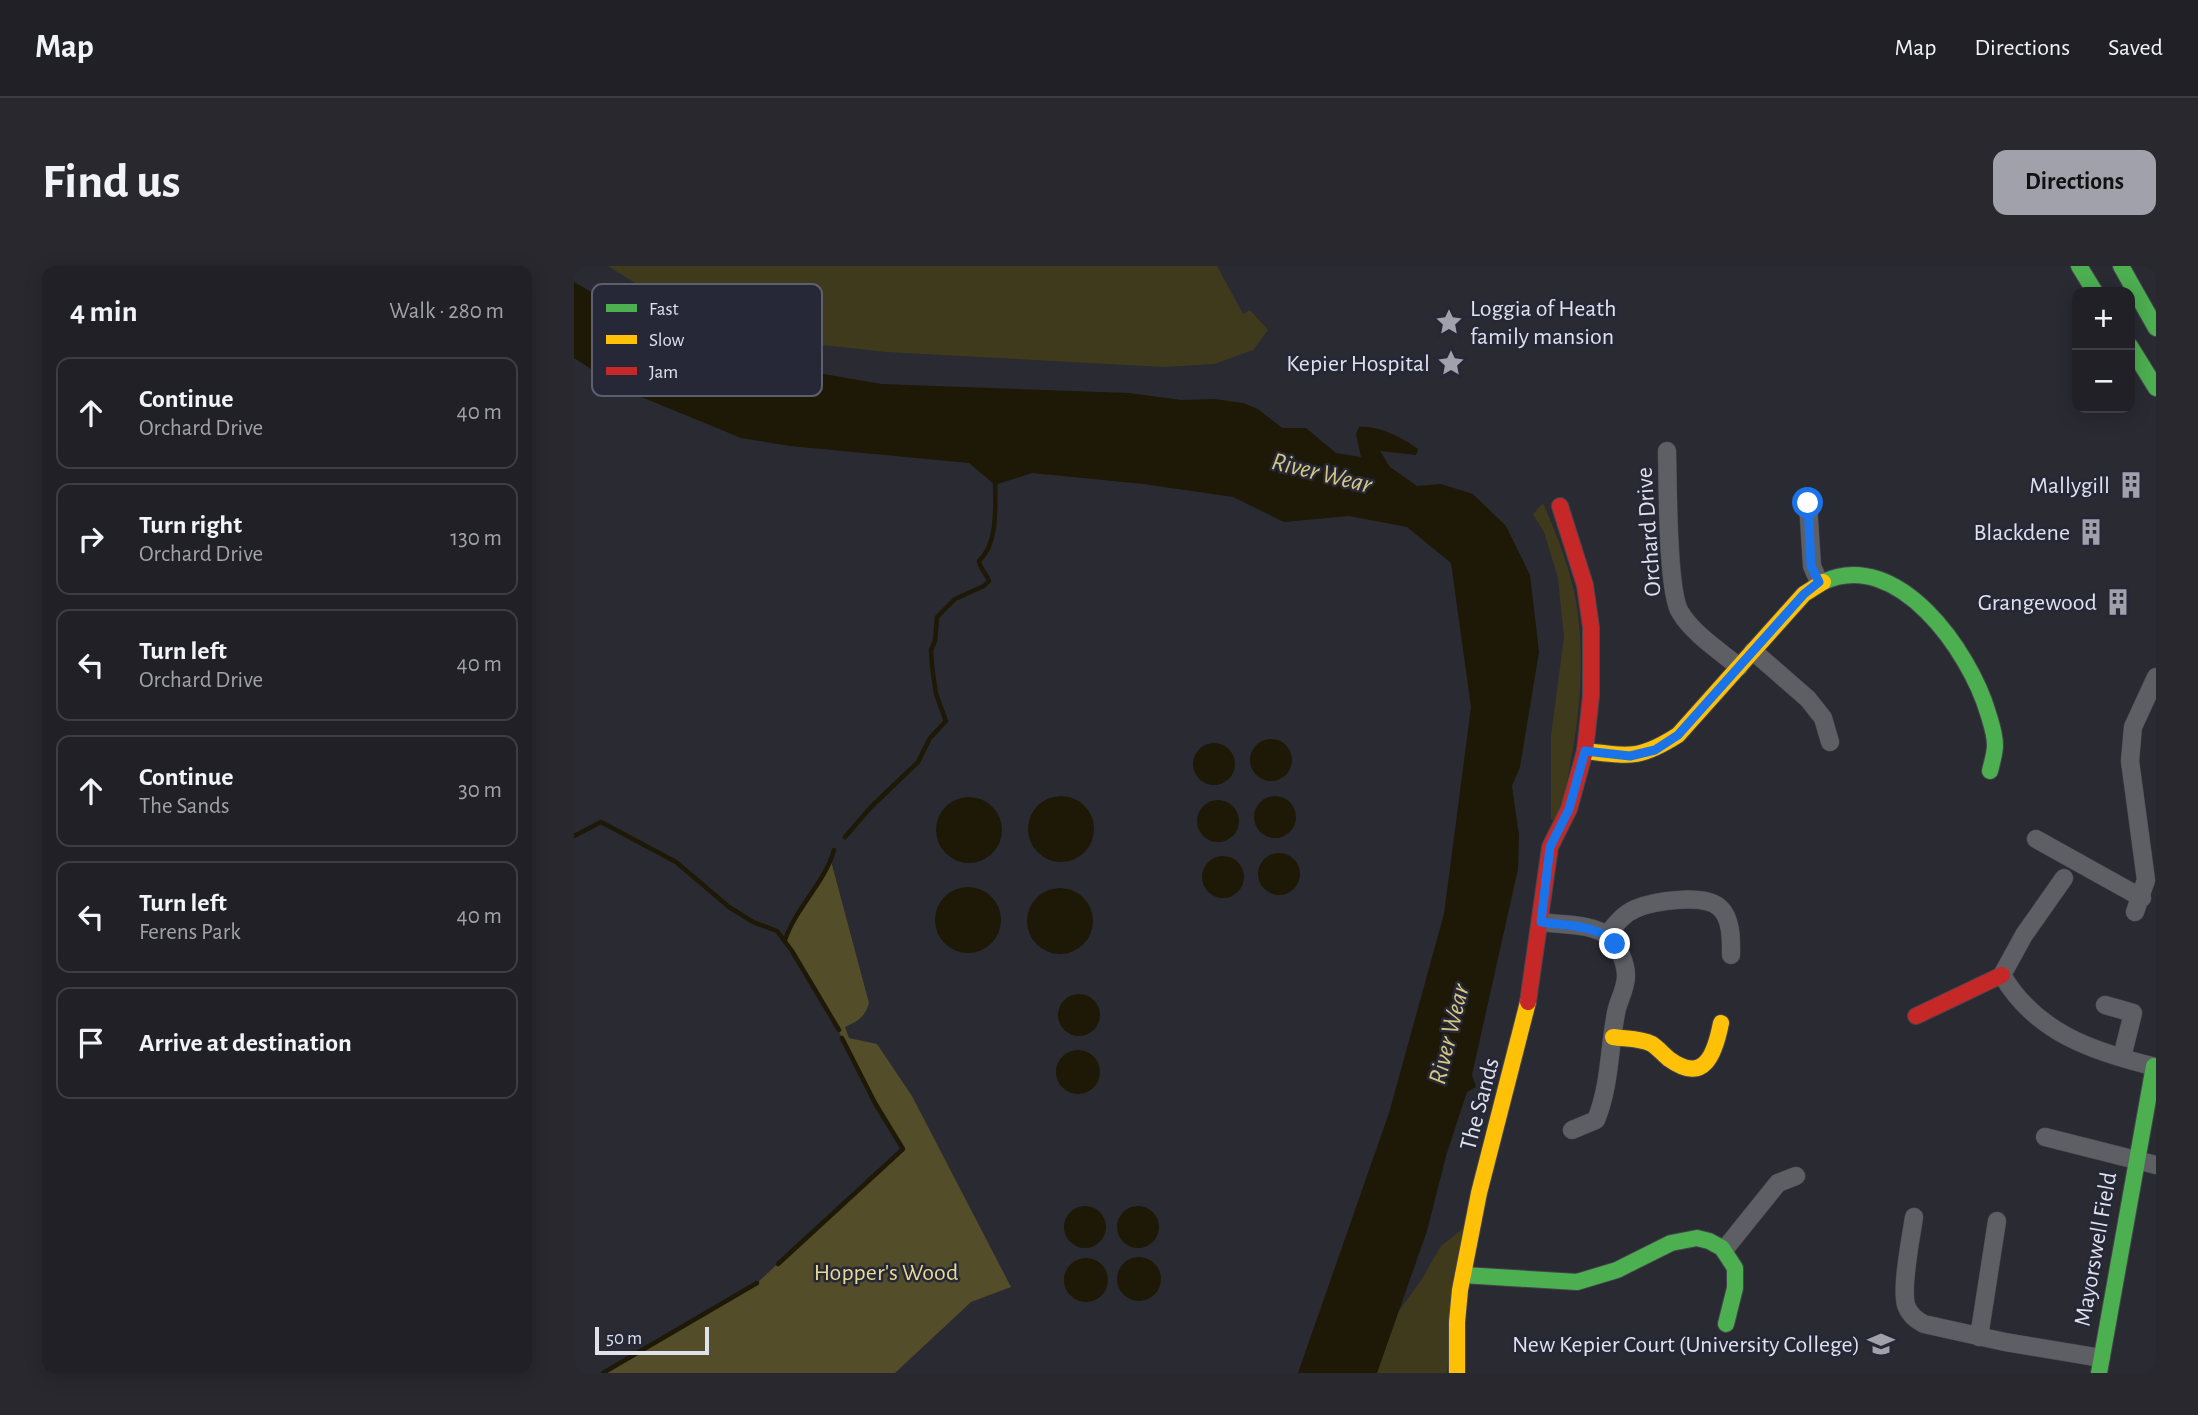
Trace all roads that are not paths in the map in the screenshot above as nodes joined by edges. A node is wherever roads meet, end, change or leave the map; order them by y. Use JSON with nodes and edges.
{"nodes":[{"id":1,"x":2079,"y":266,"type":"edge"},
{"id":2,"x":2121,"y":266,"type":"edge"},
{"id":3,"x":2092,"y":287,"type":"edge"},
{"id":4,"x":2156,"y":328,"type":"edge"},
{"id":5,"x":2132,"y":350,"type":"edge"},
{"id":6,"x":2156,"y":388,"type":"edge"},
{"id":7,"x":1667,"y":452,"type":"dead end"},
{"id":8,"x":1808,"y":503,"type":"dead end"},
{"id":9,"x":1560,"y":506,"type":"dead end"},
{"id":10,"x":1819,"y":582,"type":"junction"},
{"id":11,"x":1753,"y":651,"type":"junction"},
{"id":12,"x":1739,"y":667,"type":"junction"},
{"id":13,"x":2156,"y":677,"type":"edge"},
{"id":14,"x":1830,"y":742,"type":"dead end"},
{"id":15,"x":1585,"y":751,"type":"junction"},
{"id":16,"x":1990,"y":771,"type":"dead end"},
{"id":17,"x":2036,"y":839,"type":"dead end"},
{"id":18,"x":2150,"y":859,"type":"edge"},
{"id":19,"x":2064,"y":878,"type":"dead end"},
{"id":20,"x":1541,"y":922,"type":"junction"},
{"id":21,"x":1607,"y":935,"type":"junction"},
{"id":22,"x":1731,"y":955,"type":"dead end"},
{"id":23,"x":2002,"y":975,"type":"junction"},
{"id":24,"x":2105,"y":1006,"type":"dead end"},
{"id":25,"x":1916,"y":1016,"type":"dead end"},
{"id":26,"x":1721,"y":1023,"type":"dead end"},
{"id":27,"x":1613,"y":1037,"type":"junction"},
{"id":28,"x":2122,"y":1057,"type":"junction"},
{"id":29,"x":2155,"y":1067,"type":"edge"},
{"id":30,"x":1572,"y":1130,"type":"dead end"},
{"id":31,"x":2045,"y":1137,"type":"dead end"},
{"id":32,"x":2136,"y":1159,"type":"junction"},
{"id":33,"x":2156,"y":1165,"type":"edge"},
{"id":34,"x":1796,"y":1176,"type":"dead end"},
{"id":35,"x":1914,"y":1217,"type":"dead end"},
{"id":36,"x":1997,"y":1221,"type":"dead end"},
{"id":37,"x":1724,"y":1250,"type":"junction"},
{"id":38,"x":1463,"y":1275,"type":"junction"},
{"id":39,"x":1726,"y":1324,"type":"dead end"},
{"id":40,"x":1979,"y":1336,"type":"junction"},
{"id":41,"x":2100,"y":1366,"type":"edge"},
{"id":42,"x":1457,"y":1373,"type":"edge"}],
"edges":[{"from":1,"to":3,"type":"main road"},
{"from":2,"to":4,"type":"main road"},
{"from":5,"to":6,"type":"main road"},
{"from":7,"to":12,"type":"street","name":"Orchard Drive"},
{"from":8,"to":10,"type":"street"},
{"from":9,"to":15,"type":"main road"},
{"from":10,"to":11,"type":"main road"},
{"from":10,"to":16,"type":"main road"},
{"from":11,"to":12,"type":"main road"},
{"from":11,"to":14,"type":"street"},
{"from":12,"to":15,"type":"main road"},
{"from":13,"to":18,"type":"street"},
{"from":15,"to":20,"type":"main road","name":"The Sands"},
{"from":17,"to":18,"type":"street"},
{"from":19,"to":23,"type":"street"},
{"from":20,"to":21,"type":"street"},
{"from":20,"to":38,"type":"main road","name":"The Sands"},
{"from":21,"to":22,"type":"street"},
{"from":21,"to":27,"type":"street"},
{"from":23,"to":25,"type":"main road"},
{"from":23,"to":28,"type":"street"},
{"from":24,"to":28,"type":"street"},
{"from":26,"to":27,"type":"main road"},
{"from":27,"to":30,"type":"street"},
{"from":28,"to":29,"type":"street"},
{"from":29,"to":32,"type":"main road"},
{"from":31,"to":32,"type":"street","name":"Mayorswell Field"},
{"from":32,"to":33,"type":"street"},
{"from":32,"to":41,"type":"main road","name":"Mayorswell Field"},
{"from":34,"to":37,"type":"street"},
{"from":35,"to":40,"type":"street"},
{"from":36,"to":40,"type":"street"},
{"from":37,"to":38,"type":"main road"},
{"from":37,"to":39,"type":"main road"},
{"from":38,"to":42,"type":"main road","name":"The Sands"},
{"from":40,"to":41,"type":"street"}]}
